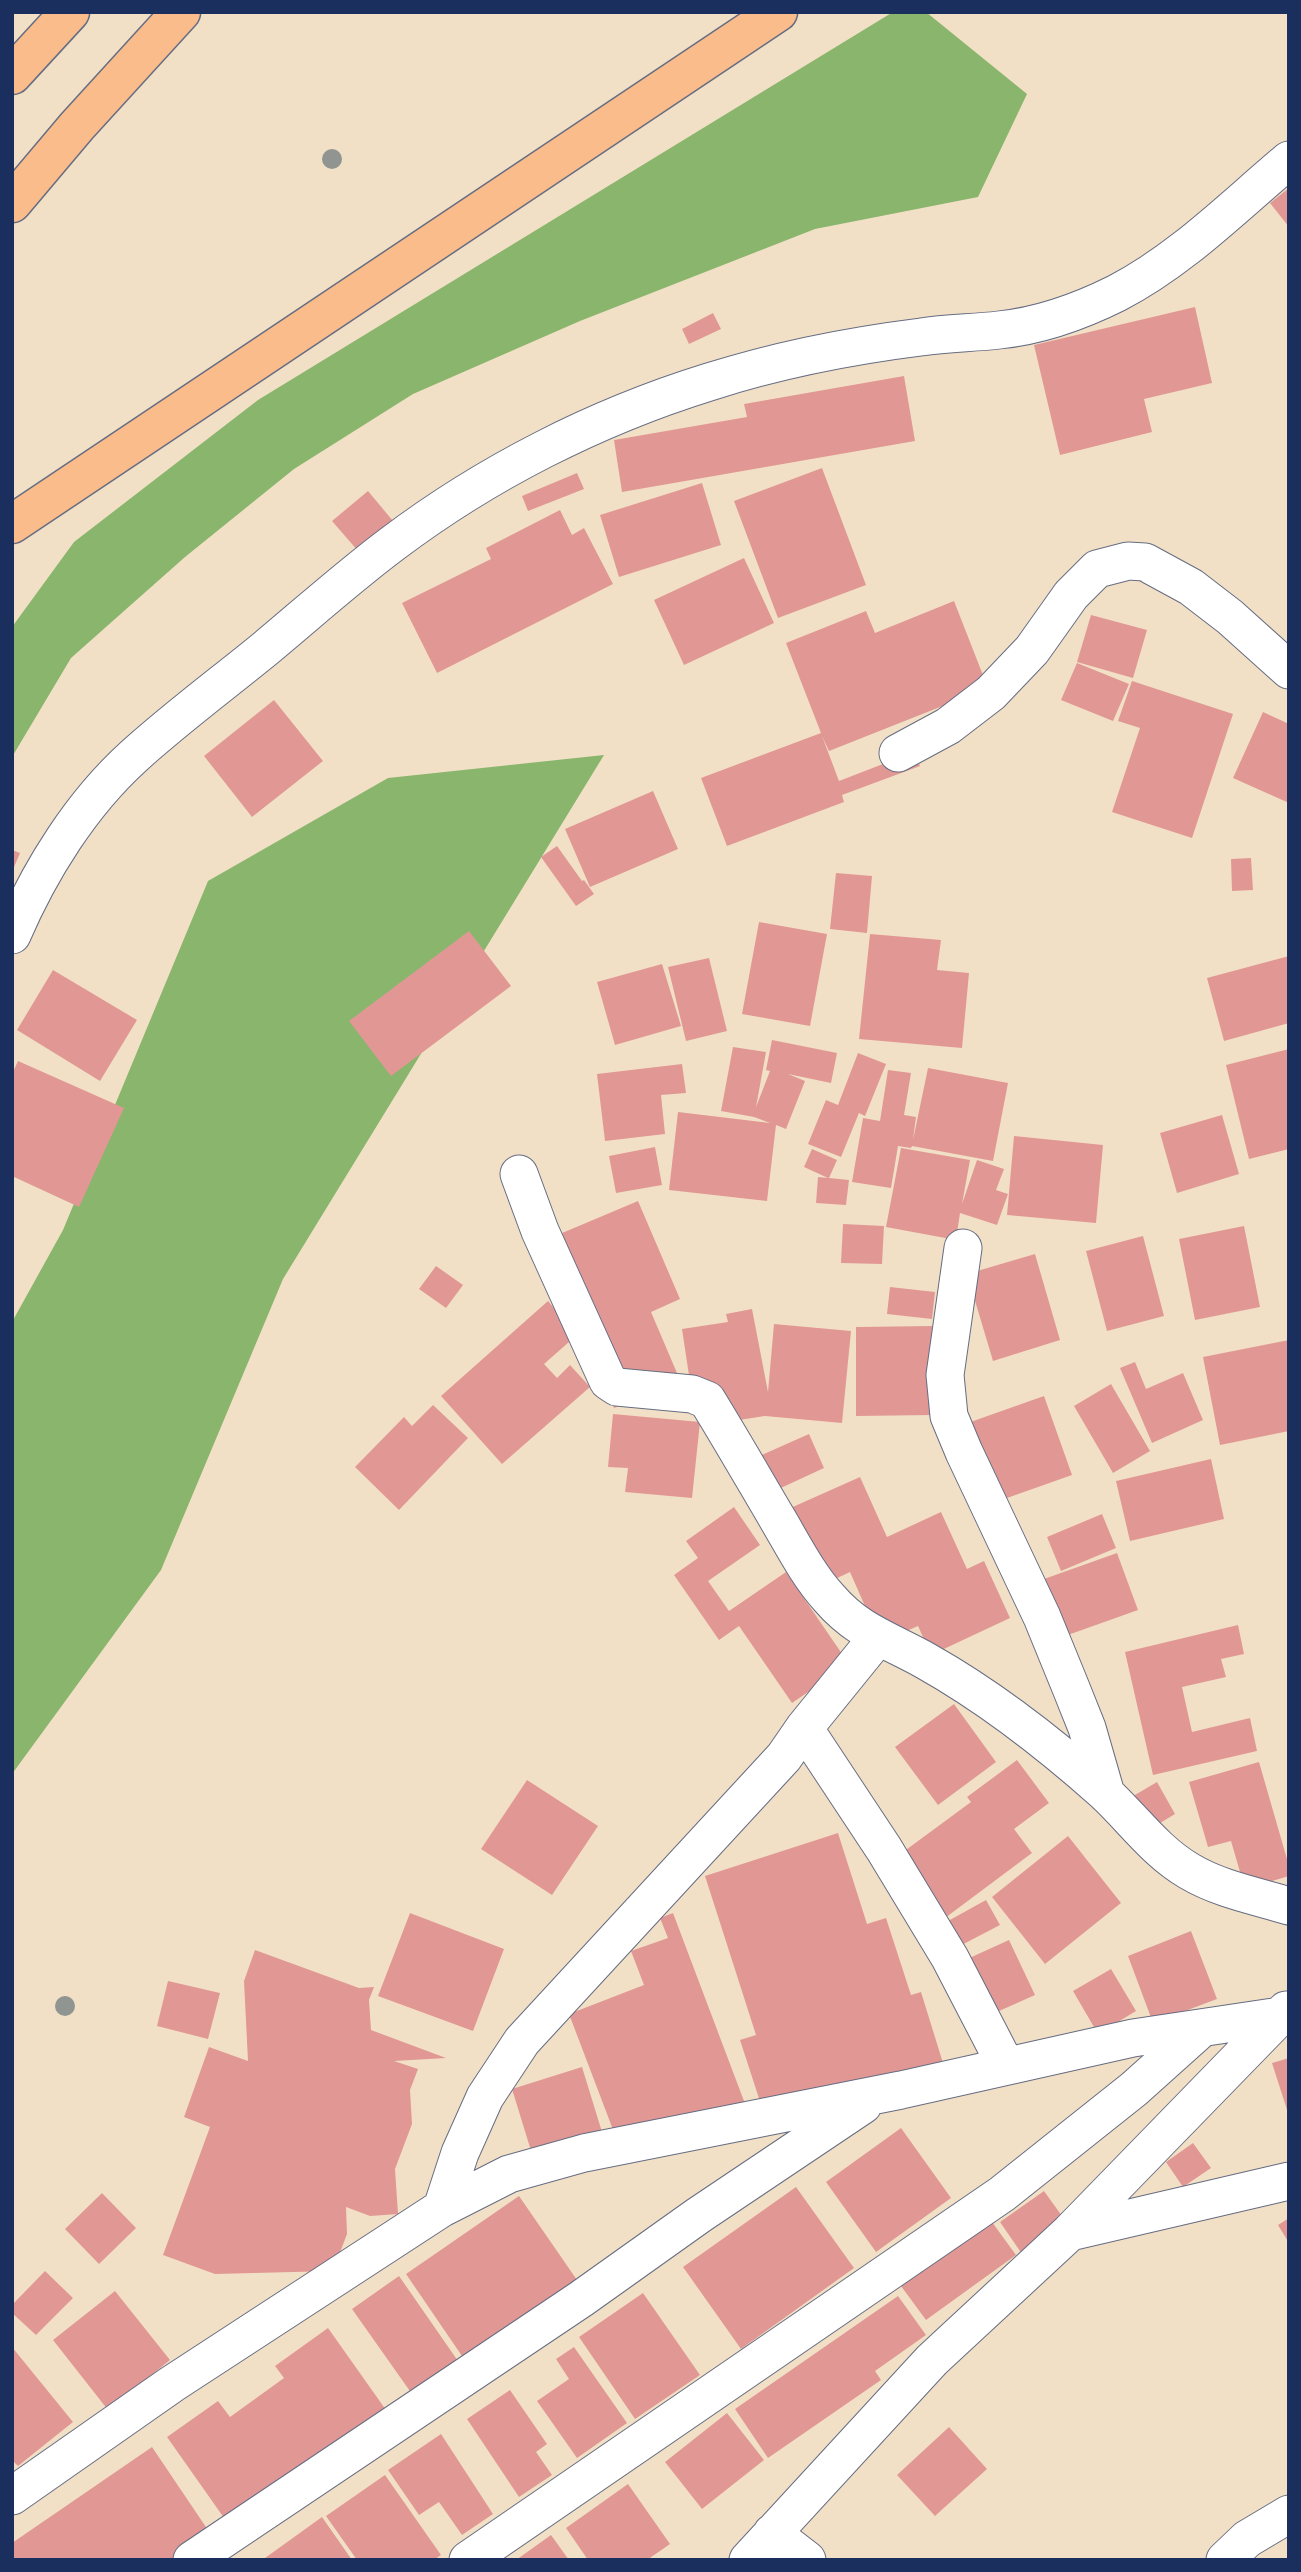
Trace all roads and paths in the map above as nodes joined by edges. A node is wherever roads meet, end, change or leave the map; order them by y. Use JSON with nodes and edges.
{"nodes":[{"id":1,"x":70,"y":12,"type":"edge"},
{"id":2,"x":181,"y":12,"type":"edge"},
{"id":3,"x":778,"y":12,"type":"edge"},
{"id":4,"x":12,"y":75,"type":"edge"},
{"id":5,"x":1289,"y":160,"type":"edge"},
{"id":6,"x":12,"y":203,"type":"edge"},
{"id":7,"x":12,"y":524,"type":"edge"},
{"id":8,"x":1289,"y":670,"type":"edge"},
{"id":9,"x":898,"y":753,"type":"dead end"},
{"id":10,"x":12,"y":935,"type":"edge"},
{"id":11,"x":519,"y":1174,"type":"dead end"},
{"id":12,"x":963,"y":1248,"type":"dead end"},
{"id":13,"x":877,"y":1638,"type":"junction"},
{"id":14,"x":804,"y":1728,"type":"junction"},
{"id":15,"x":1106,"y":1794,"type":"junction"},
{"id":16,"x":1289,"y":1906,"type":"edge"},
{"id":17,"x":1284,"y":2012,"type":"edge"},
{"id":18,"x":1202,"y":2028,"type":"junction"},
{"id":19,"x":1006,"y":2066,"type":"junction"},
{"id":20,"x":878,"y":2095,"type":"junction"},
{"id":21,"x":1288,"y":2183,"type":"edge"},
{"id":22,"x":442,"y":2208,"type":"junction"},
{"id":23,"x":1070,"y":2232,"type":"junction"},
{"id":24,"x":12,"y":2497,"type":"edge"},
{"id":25,"x":1289,"y":2514,"type":"edge"},
{"id":26,"x":772,"y":2533,"type":"junction"},
{"id":27,"x":192,"y":2560,"type":"edge"},
{"id":28,"x":468,"y":2560,"type":"edge"},
{"id":29,"x":748,"y":2560,"type":"edge"},
{"id":30,"x":807,"y":2560,"type":"edge"},
{"id":31,"x":1225,"y":2560,"type":"edge"}],
"edges":[{"from":1,"to":4,"type":"main road"},
{"from":2,"to":6,"type":"main road"},
{"from":3,"to":7,"type":"main road"},
{"from":5,"to":10,"type":"street"},
{"from":8,"to":9,"type":"street"},
{"from":11,"to":13,"type":"street"},
{"from":12,"to":15,"type":"street"},
{"from":13,"to":14,"type":"street"},
{"from":13,"to":15,"type":"street"},
{"from":14,"to":19,"type":"street"},
{"from":14,"to":22,"type":"street"},
{"from":15,"to":16,"type":"street"},
{"from":17,"to":18,"type":"street"},
{"from":17,"to":23,"type":"street"},
{"from":18,"to":19,"type":"street"},
{"from":18,"to":28,"type":"street"},
{"from":19,"to":20,"type":"street"},
{"from":20,"to":22,"type":"street"},
{"from":20,"to":27,"type":"street"},
{"from":21,"to":23,"type":"street"},
{"from":22,"to":24,"type":"street"},
{"from":23,"to":26,"type":"street"},
{"from":25,"to":31,"type":"street"},
{"from":26,"to":29,"type":"street"},
{"from":26,"to":30,"type":"street"}]}
